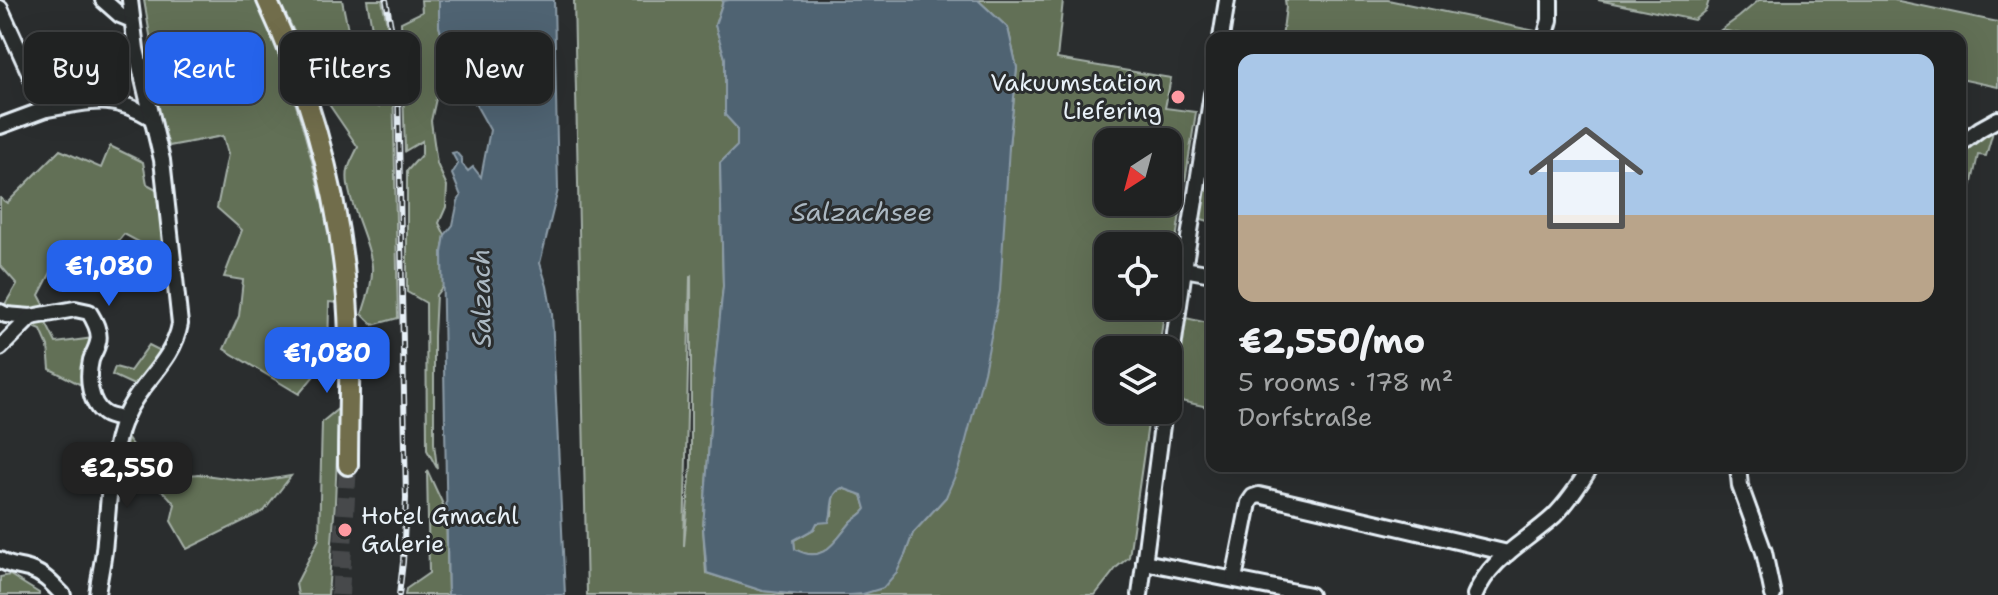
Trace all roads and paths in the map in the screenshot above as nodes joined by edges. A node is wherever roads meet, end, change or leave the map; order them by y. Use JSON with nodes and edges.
{"nodes":[{"id":1,"x":103,"y":0,"type":"edge"},
{"id":2,"x":130,"y":0,"type":"edge"},
{"id":3,"x":267,"y":0,"type":"edge"},
{"id":4,"x":1227,"y":0,"type":"edge"},
{"id":5,"x":1550,"y":0,"type":"edge"},
{"id":6,"x":1,"y":12,"type":"edge"},
{"id":7,"x":132,"y":20,"type":"junction"},
{"id":8,"x":1547,"y":31,"type":"dead end"},
{"id":9,"x":1222,"y":32,"type":"edge"},
{"id":10,"x":46,"y":109,"type":"junction"},
{"id":11,"x":152,"y":118,"type":"junction"},
{"id":12,"x":1998,"y":119,"type":"edge"},
{"id":13,"x":0,"y":126,"type":"edge"},
{"id":14,"x":1966,"y":140,"type":"edge"},
{"id":15,"x":1206,"y":168,"type":"edge"},
{"id":16,"x":1184,"y":269,"type":"junction"},
{"id":17,"x":1206,"y":273,"type":"edge"},
{"id":18,"x":0,"y":312,"type":"edge"},
{"id":19,"x":31,"y":317,"type":"junction"},
{"id":20,"x":1175,"y":336,"type":"edge"},
{"id":21,"x":0,"y":348,"type":"edge"},
{"id":22,"x":124,"y":420,"type":"junction"},
{"id":23,"x":1162,"y":424,"type":"edge"},
{"id":24,"x":348,"y":465,"type":"tunnel mouth"},
{"id":25,"x":1587,"y":472,"type":"edge"},
{"id":26,"x":1739,"y":472,"type":"edge"},
{"id":27,"x":1508,"y":553,"type":"junction"},
{"id":28,"x":0,"y":560,"type":"edge"},
{"id":29,"x":1144,"y":562,"type":"junction"},
{"id":30,"x":1234,"y":579,"type":"junction"},
{"id":31,"x":63,"y":595,"type":"edge"},
{"id":32,"x":97,"y":595,"type":"edge"},
{"id":33,"x":1140,"y":595,"type":"edge"},
{"id":34,"x":1310,"y":595,"type":"edge"},
{"id":35,"x":1475,"y":595,"type":"edge"},
{"id":36,"x":1773,"y":595,"type":"edge"}],
"edges":[{"from":1,"to":7,"type":"street"},
{"from":2,"to":7,"type":"street"},
{"from":3,"to":24,"type":"main road"},
{"from":4,"to":9,"type":"street"},
{"from":5,"to":8,"type":"street"},
{"from":6,"to":10,"type":"street"},
{"from":7,"to":11,"type":"street"},
{"from":10,"to":11,"type":"street"},
{"from":10,"to":13,"type":"street"},
{"from":11,"to":22,"type":"street"},
{"from":12,"to":14,"type":"street"},
{"from":15,"to":16,"type":"street"},
{"from":16,"to":17,"type":"street"},
{"from":16,"to":20,"type":"street"},
{"from":18,"to":19,"type":"street"},
{"from":19,"to":21,"type":"street"},
{"from":19,"to":22,"type":"street"},
{"from":22,"to":32,"type":"street"},
{"from":23,"to":29,"type":"street"},
{"from":25,"to":27,"type":"street"},
{"from":26,"to":36,"type":"street"},
{"from":27,"to":30,"type":"street"},
{"from":27,"to":35,"type":"street"},
{"from":28,"to":31,"type":"street"},
{"from":29,"to":30,"type":"street"},
{"from":29,"to":33,"type":"street"},
{"from":30,"to":34,"type":"street"}]}
